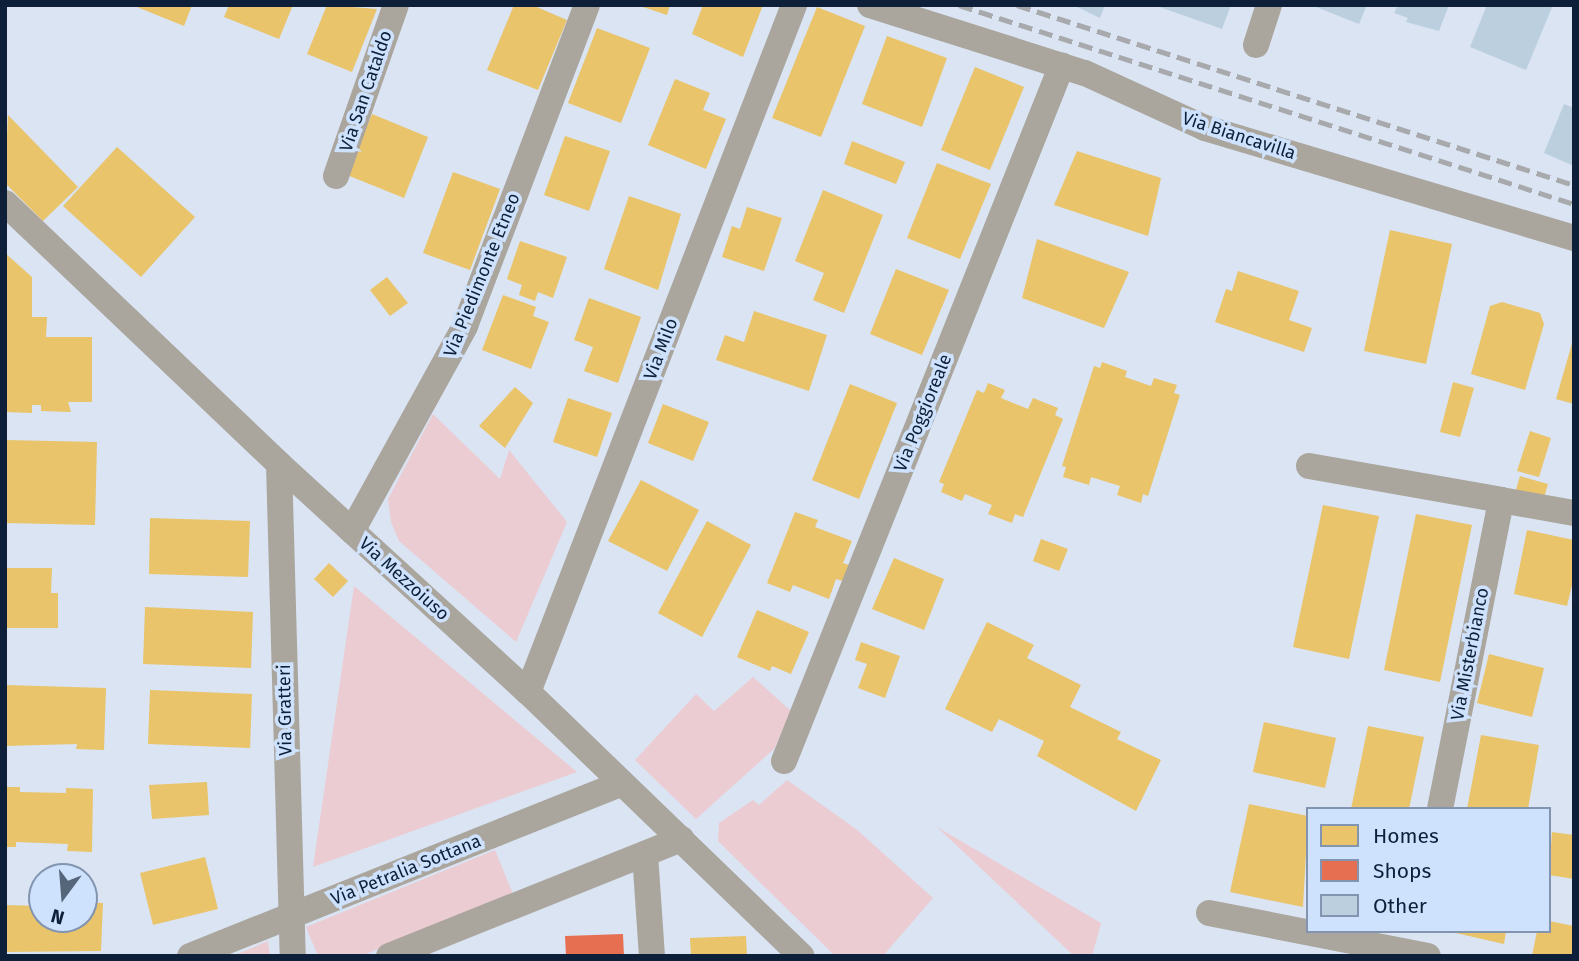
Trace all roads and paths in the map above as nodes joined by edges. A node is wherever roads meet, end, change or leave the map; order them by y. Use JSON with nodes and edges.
{"nodes":[{"id":1,"x":396,"y":5,"type":"edge"},
{"id":2,"x":587,"y":5,"type":"edge"},
{"id":3,"x":794,"y":5,"type":"edge"},
{"id":4,"x":870,"y":5,"type":"edge"},
{"id":5,"x":1269,"y":5,"type":"edge"},
{"id":6,"x":1256,"y":45,"type":"dead end"},
{"id":7,"x":1062,"y":65,"type":"junction"},
{"id":8,"x":336,"y":176,"type":"dead end"},
{"id":9,"x":5,"y":202,"type":"edge"},
{"id":10,"x":1574,"y":238,"type":"edge"},
{"id":11,"x":279,"y":464,"type":"junction"},
{"id":12,"x":1309,"y":466,"type":"dead end"},
{"id":13,"x":1501,"y":500,"type":"junction"},
{"id":14,"x":1574,"y":513,"type":"edge"},
{"id":15,"x":352,"y":531,"type":"junction"},
{"id":16,"x":528,"y":692,"type":"junction"},
{"id":17,"x":784,"y":761,"type":"dead end"},
{"id":18,"x":622,"y":783,"type":"junction"},
{"id":19,"x":1440,"y":807,"type":"edge"},
{"id":20,"x":681,"y":839,"type":"junction"},
{"id":21,"x":645,"y":854,"type":"junction"},
{"id":22,"x":1209,"y":914,"type":"dead end"},
{"id":23,"x":290,"y":916,"type":"junction"},
{"id":24,"x":1306,"y":930,"type":"edge"},
{"id":25,"x":1321,"y":933,"type":"edge"},
{"id":26,"x":1416,"y":949,"type":"edge"},
{"id":27,"x":190,"y":956,"type":"edge"},
{"id":28,"x":293,"y":956,"type":"edge"},
{"id":29,"x":389,"y":956,"type":"edge"},
{"id":30,"x":652,"y":956,"type":"edge"},
{"id":31,"x":801,"y":956,"type":"edge"}],
"edges":[{"from":1,"to":8,"type":"street","name":"Via San Cataldo"},
{"from":2,"to":15,"type":"street","name":"Via Piedimonte Etneo"},
{"from":3,"to":16,"type":"street","name":"Via Milo"},
{"from":4,"to":7,"type":"street","name":"Via Biancavilla"},
{"from":5,"to":6,"type":"street"},
{"from":7,"to":10,"type":"street","name":"Via Biancavilla"},
{"from":7,"to":17,"type":"street","name":"Via Poggioreale"},
{"from":9,"to":11,"type":"street","name":"Via Mezzoiuso"},
{"from":11,"to":15,"type":"street","name":"Via Mezzoiuso"},
{"from":11,"to":23,"type":"street","name":"Via Gratteri"},
{"from":12,"to":13,"type":"street"},
{"from":13,"to":14,"type":"street"},
{"from":13,"to":19,"type":"street","name":"Via Misterbianco"},
{"from":15,"to":16,"type":"street","name":"Via Mezzoiuso"},
{"from":16,"to":18,"type":"street","name":"Via Mezzoiuso"},
{"from":18,"to":20,"type":"street","name":"Via Mezzoiuso"},
{"from":18,"to":23,"type":"street","name":"Via Petralia Sottana"},
{"from":20,"to":21,"type":"street"},
{"from":20,"to":31,"type":"street","name":"Via Mezzoiuso"},
{"from":21,"to":29,"type":"street"},
{"from":21,"to":30,"type":"street"},
{"from":22,"to":24,"type":"street"},
{"from":23,"to":27,"type":"street","name":"Via Petralia Sottana"},
{"from":23,"to":28,"type":"street","name":"Via Gratteri"},
{"from":25,"to":26,"type":"street"}]}
